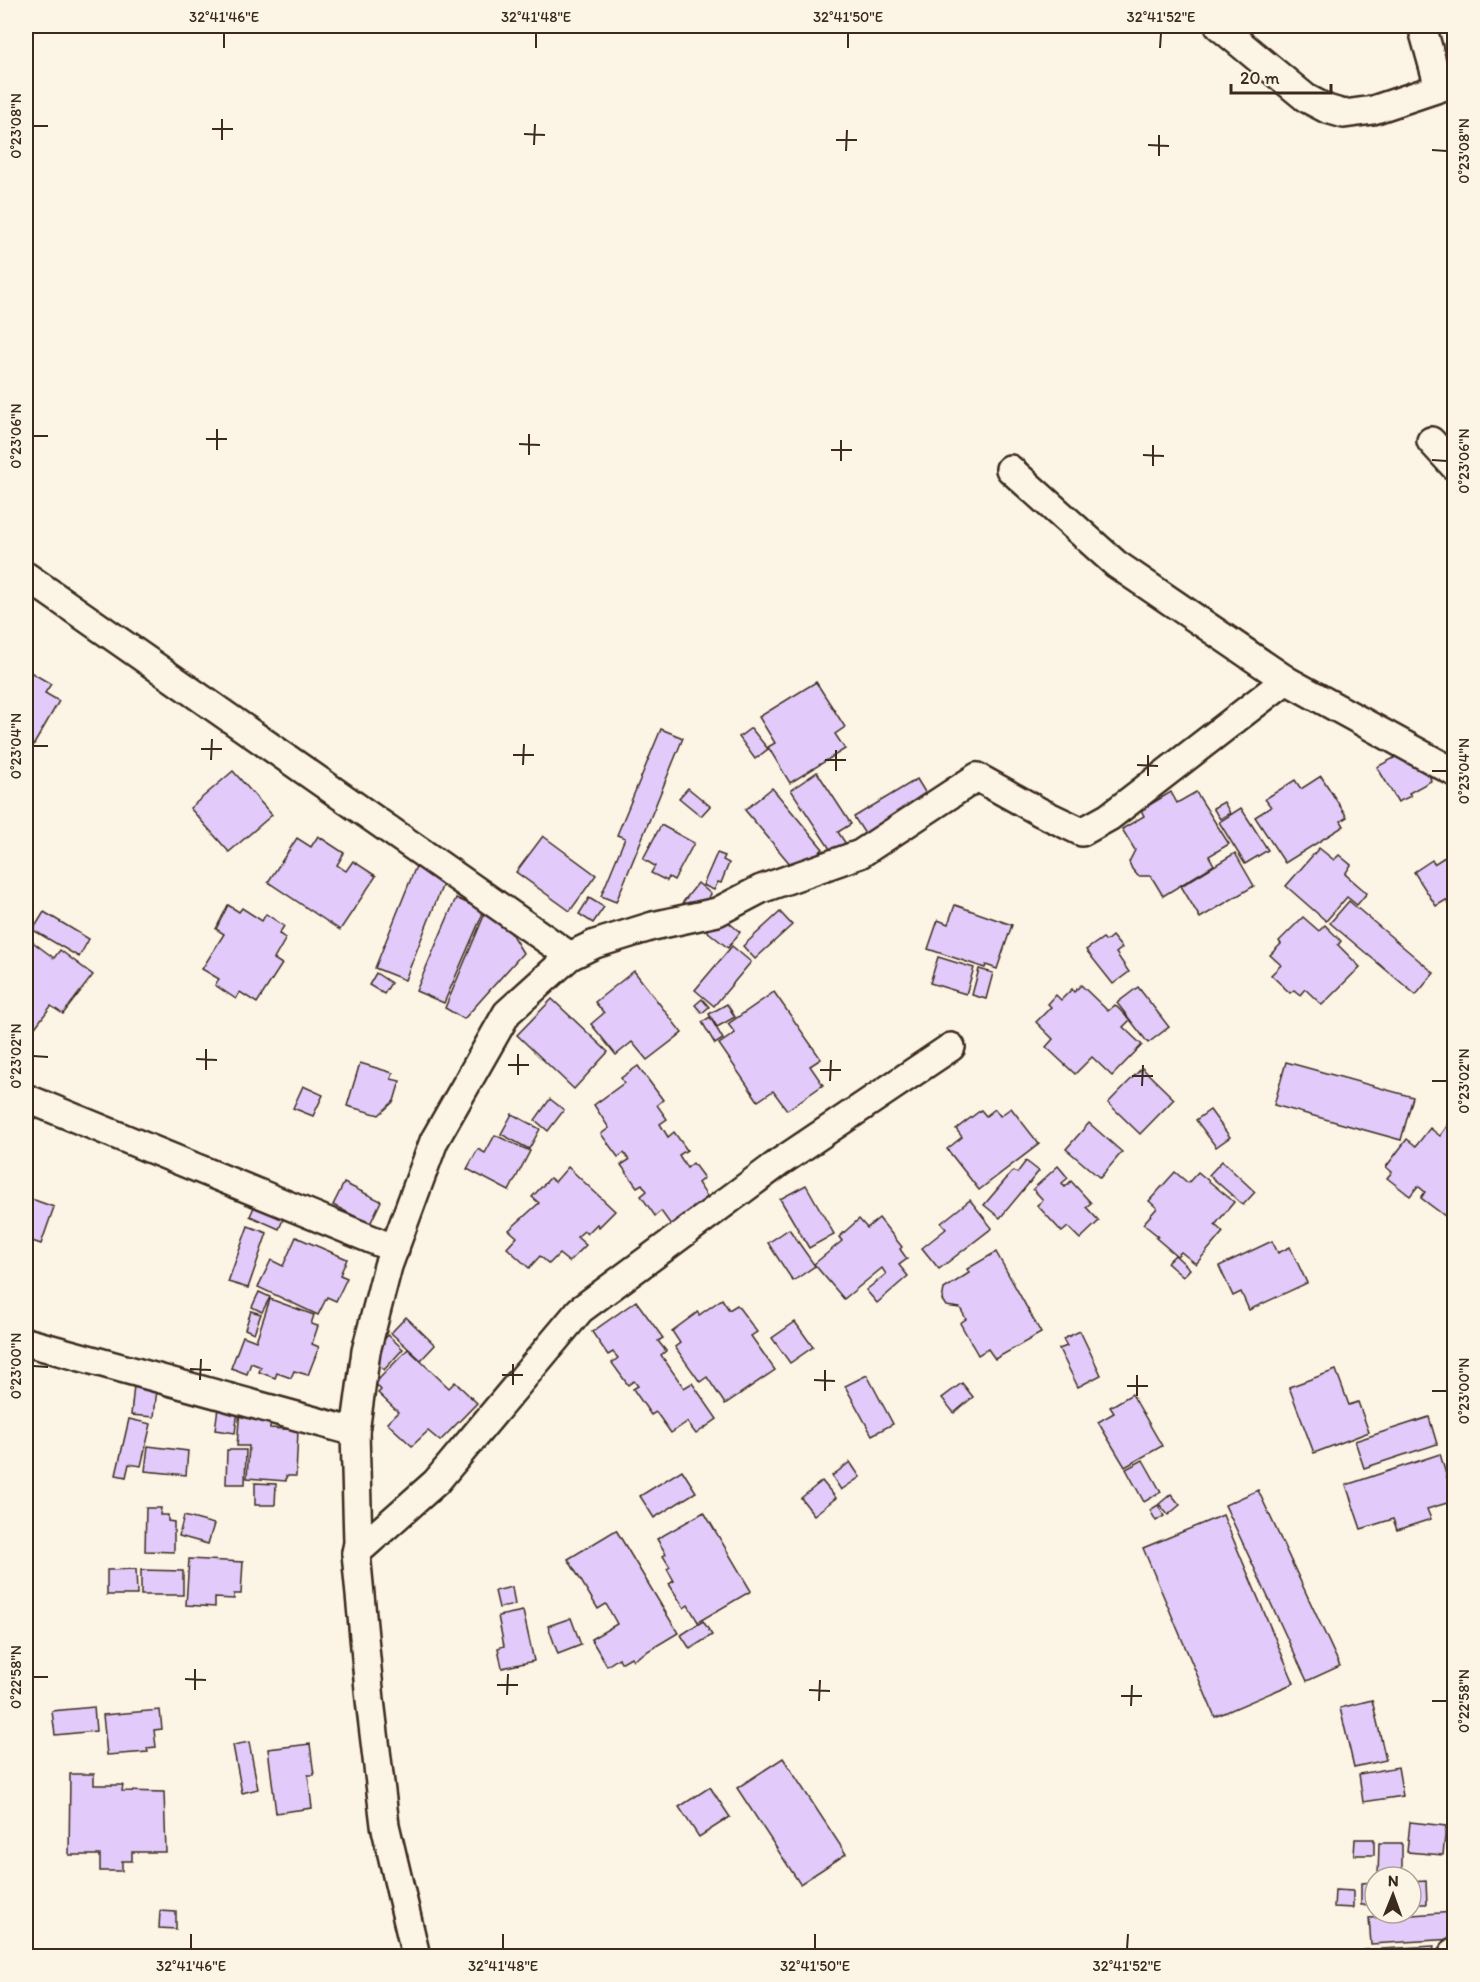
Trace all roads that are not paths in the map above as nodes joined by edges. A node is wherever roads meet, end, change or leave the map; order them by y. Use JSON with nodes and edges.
{"nodes":[{"id":1,"x":1219,"y":26,"type":"edge"},
{"id":2,"x":1422,"y":26,"type":"edge"},
{"id":3,"x":1447,"y":85,"type":"edge"},
{"id":4,"x":1431,"y":441,"type":"dead end"},
{"id":5,"x":1455,"y":466,"type":"edge"},
{"id":6,"x":1010,"y":469,"type":"dead end"},
{"id":7,"x":26,"y":576,"type":"edge"},
{"id":8,"x":1286,"y":680,"type":"junction"},
{"id":9,"x":1455,"y":772,"type":"edge"},
{"id":10,"x":570,"y":956,"type":"junction"},
{"id":11,"x":951,"y":1047,"type":"dead end"},
{"id":12,"x":26,"y":1098,"type":"edge"},
{"id":13,"x":395,"y":1249,"type":"junction"},
{"id":14,"x":26,"y":1342,"type":"edge"},
{"id":15,"x":355,"y":1432,"type":"junction"},
{"id":16,"x":356,"y":1553,"type":"junction"},
{"id":17,"x":1455,"y":1952,"type":"edge"},
{"id":18,"x":416,"y":1956,"type":"edge"},
{"id":19,"x":1452,"y":1956,"type":"edge"}],
"edges":[{"from":1,"to":3,"type":"street"},
{"from":2,"to":3,"type":"street"},
{"from":4,"to":5,"type":"street"},
{"from":6,"to":8,"type":"street"},
{"from":7,"to":10,"type":"street"},
{"from":8,"to":9,"type":"street"},
{"from":8,"to":10,"type":"street"},
{"from":10,"to":13,"type":"street"},
{"from":11,"to":16,"type":"street"},
{"from":12,"to":13,"type":"street"},
{"from":13,"to":15,"type":"street"},
{"from":14,"to":15,"type":"street"},
{"from":15,"to":16,"type":"street"},
{"from":16,"to":18,"type":"street"},
{"from":17,"to":19,"type":"street"}]}
